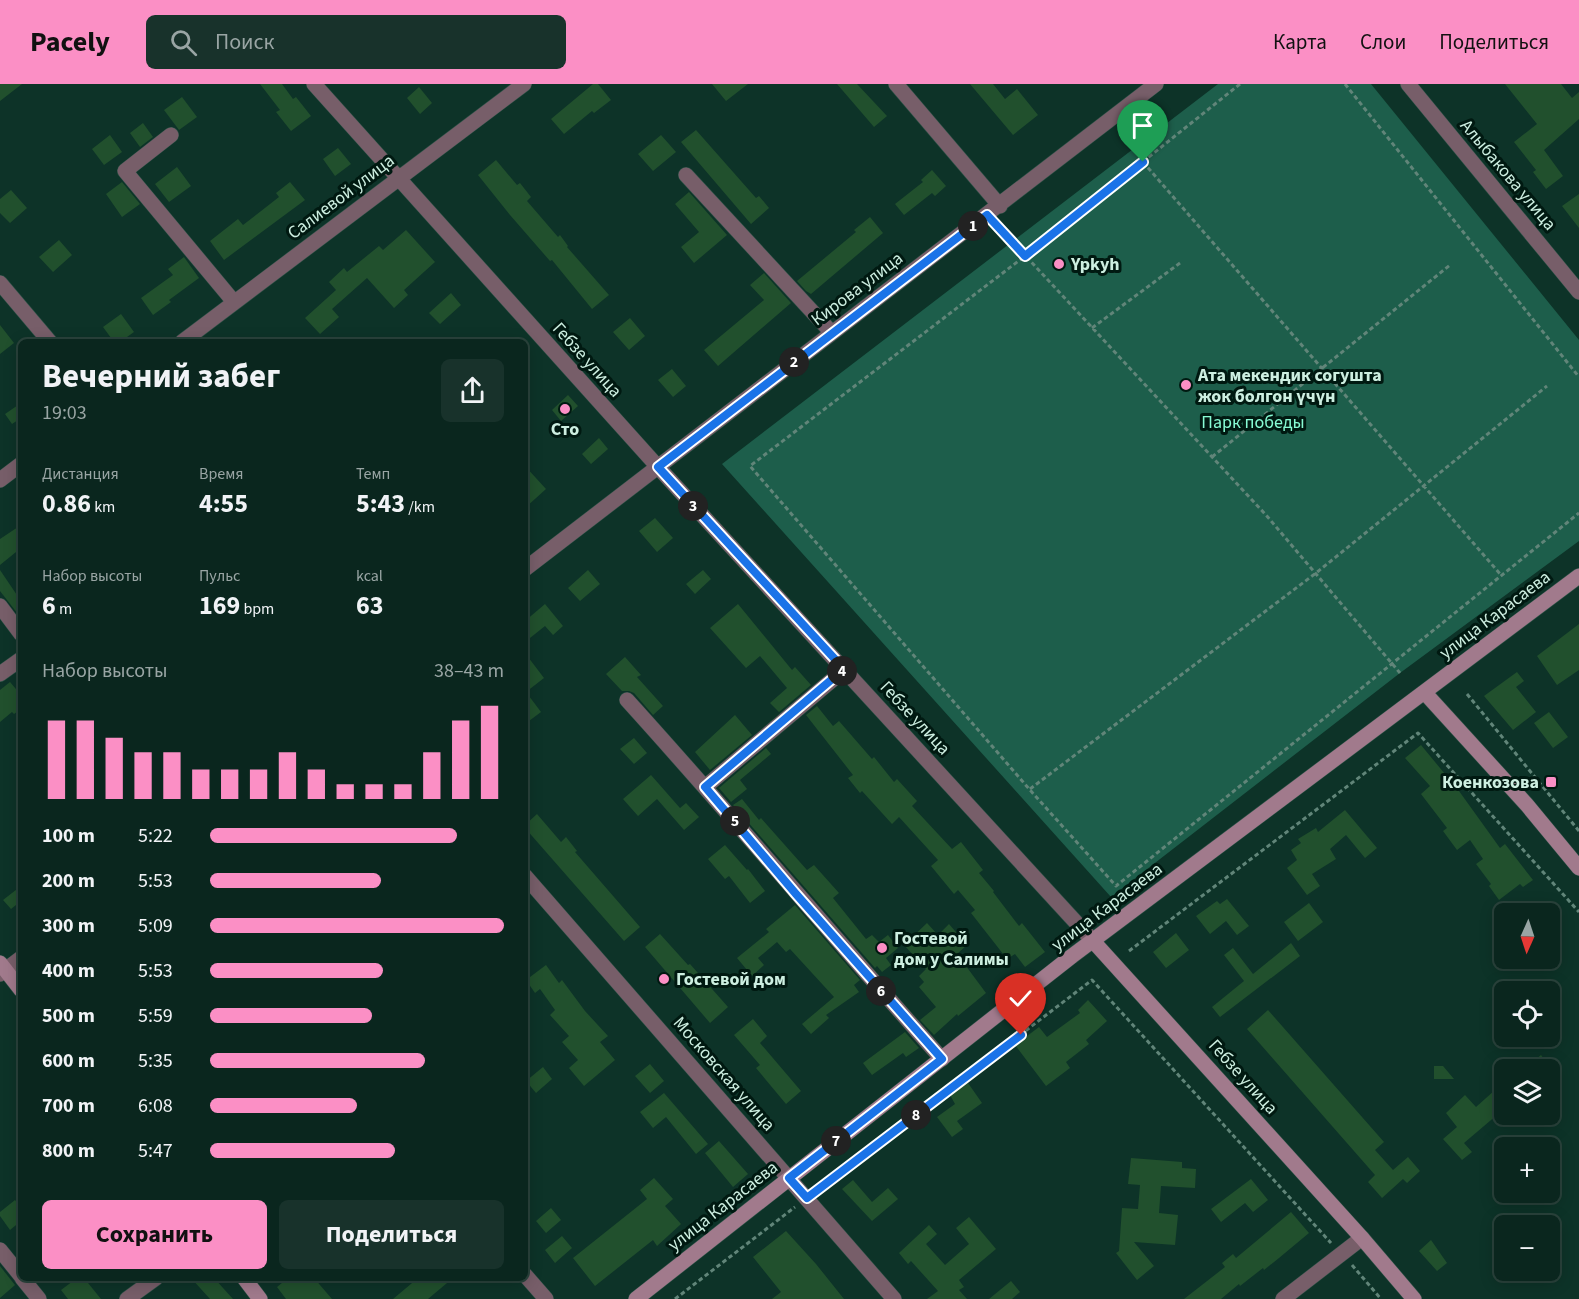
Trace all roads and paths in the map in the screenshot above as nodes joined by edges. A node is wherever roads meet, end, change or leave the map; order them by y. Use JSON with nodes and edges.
{"nodes":[{"id":1,"x":314,"y":84,"type":"edge"},
{"id":2,"x":524,"y":84,"type":"edge"},
{"id":3,"x":896,"y":84,"type":"edge"},
{"id":4,"x":1156,"y":84,"type":"edge"},
{"id":5,"x":1240,"y":84,"type":"edge"},
{"id":6,"x":1345,"y":84,"type":"edge"},
{"id":7,"x":1408,"y":84,"type":"edge"},
{"id":8,"x":171,"y":135,"type":"dead end"},
{"id":9,"x":1143,"y":162,"type":"junction"},
{"id":10,"x":686,"y":175,"type":"dead end"},
{"id":11,"x":398,"y":178,"type":"junction"},
{"id":12,"x":993,"y":210,"type":"junction"},
{"id":13,"x":1025,"y":256,"type":"junction"},
{"id":14,"x":1180,"y":263,"type":"dead end"},
{"id":15,"x":1450,"y":265,"type":"dead end"},
{"id":16,"x":0,"y":283,"type":"edge"},
{"id":17,"x":1579,"y":291,"type":"edge"},
{"id":18,"x":234,"y":302,"type":"junction"},
{"id":19,"x":1092,"y":328,"type":"junction"},
{"id":20,"x":832,"y":333,"type":"junction"},
{"id":21,"x":47,"y":339,"type":"edge"},
{"id":22,"x":186,"y":339,"type":"edge"},
{"id":23,"x":1322,"y":368,"type":"junction"},
{"id":24,"x":1579,"y":376,"type":"edge"},
{"id":25,"x":1547,"y":386,"type":"dead end"},
{"id":26,"x":1212,"y":457,"type":"junction"},
{"id":27,"x":18,"y":466,"type":"edge"},
{"id":28,"x":658,"y":467,"type":"junction"},
{"id":29,"x":0,"y":480,"type":"edge"},
{"id":30,"x":1424,"y":485,"type":"junction"},
{"id":31,"x":1579,"y":513,"type":"edge"},
{"id":32,"x":528,"y":567,"type":"edge"},
{"id":33,"x":1316,"y":573,"type":"junction"},
{"id":34,"x":1501,"y":575,"type":"junction"},
{"id":35,"x":1579,"y":576,"type":"edge"},
{"id":36,"x":0,"y":606,"type":"edge"},
{"id":37,"x":18,"y":630,"type":"edge"},
{"id":38,"x":18,"y":661,"type":"edge"},
{"id":39,"x":1392,"y":662,"type":"junction"},
{"id":40,"x":844,"y":669,"type":"junction"},
{"id":41,"x":1400,"y":673,"type":"dead end"},
{"id":42,"x":0,"y":675,"type":"edge"},
{"id":43,"x":1425,"y":693,"type":"junction"},
{"id":44,"x":1467,"y":694,"type":"dead end"},
{"id":45,"x":627,"y":700,"type":"dead end"},
{"id":46,"x":705,"y":787,"type":"junction"},
{"id":47,"x":1030,"y":790,"type":"junction"},
{"id":48,"x":1579,"y":831,"type":"edge"},
{"id":49,"x":1579,"y":868,"type":"edge"},
{"id":50,"x":528,"y":879,"type":"edge"},
{"id":51,"x":1579,"y":912,"type":"edge"},
{"id":52,"x":1093,"y":941,"type":"junction"},
{"id":53,"x":1129,"y":951,"type":"dead end"},
{"id":54,"x":18,"y":960,"type":"edge"},
{"id":55,"x":2,"y":969,"type":"edge"},
{"id":56,"x":18,"y":987,"type":"edge"},
{"id":57,"x":942,"y":1059,"type":"junction"},
{"id":58,"x":789,"y":1178,"type":"junction"},
{"id":59,"x":807,"y":1198,"type":"junction"},
{"id":60,"x":1362,"y":1238,"type":"junction"},
{"id":61,"x":0,"y":1250,"type":"edge"},
{"id":62,"x":1341,"y":1254,"type":"junction"},
{"id":63,"x":18,"y":1272,"type":"edge"},
{"id":64,"x":528,"y":1278,"type":"edge"},
{"id":65,"x":25,"y":1281,"type":"edge"},
{"id":66,"x":152,"y":1281,"type":"edge"},
{"id":67,"x":246,"y":1281,"type":"edge"},
{"id":68,"x":39,"y":1299,"type":"edge"},
{"id":69,"x":127,"y":1299,"type":"edge"},
{"id":70,"x":260,"y":1299,"type":"edge"},
{"id":71,"x":546,"y":1299,"type":"edge"},
{"id":72,"x":636,"y":1299,"type":"edge"},
{"id":73,"x":675,"y":1299,"type":"edge"},
{"id":74,"x":894,"y":1299,"type":"edge"},
{"id":75,"x":1283,"y":1299,"type":"edge"},
{"id":76,"x":1382,"y":1299,"type":"edge"},
{"id":77,"x":1414,"y":1299,"type":"edge"}],
"edges":[{"from":1,"to":11,"type":"street","name":"Гебзе улица"},
{"from":2,"to":11,"type":"street","name":"Салиевой улица"},
{"from":3,"to":12,"type":"street"},
{"from":4,"to":12,"type":"street","name":"Кирова улица"},
{"from":5,"to":9,"type":"path"},
{"from":6,"to":24,"type":"path"},
{"from":7,"to":17,"type":"street","name":"Алыбакова улица"},
{"from":8,"to":18,"type":"street"},
{"from":9,"to":13,"type":"path"},
{"from":9,"to":23,"type":"path"},
{"from":10,"to":20,"type":"street"},
{"from":11,"to":18,"type":"street","name":"Салиевой улица"},
{"from":11,"to":28,"type":"street","name":"Гебзе улица"},
{"from":12,"to":13,"type":"path"},
{"from":12,"to":20,"type":"street","name":"Кирова улица"},
{"from":13,"to":19,"type":"path"},
{"from":13,"to":47,"type":"path"},
{"from":14,"to":19,"type":"path"},
{"from":15,"to":23,"type":"path"},
{"from":16,"to":21,"type":"street"},
{"from":18,"to":22,"type":"street","name":"Салиевой улица"},
{"from":19,"to":26,"type":"path"},
{"from":20,"to":28,"type":"street","name":"Кирова улица"},
{"from":23,"to":26,"type":"path"},
{"from":23,"to":30,"type":"path"},
{"from":25,"to":30,"type":"path"},
{"from":26,"to":33,"type":"path"},
{"from":27,"to":29,"type":"street"},
{"from":28,"to":32,"type":"street","name":"Кирова улица"},
{"from":28,"to":40,"type":"street","name":"Гебзе улица"},
{"from":30,"to":33,"type":"path"},
{"from":30,"to":34,"type":"path"},
{"from":31,"to":34,"type":"path"},
{"from":33,"to":39,"type":"path"},
{"from":33,"to":47,"type":"path"},
{"from":34,"to":39,"type":"path"},
{"from":35,"to":43,"type":"main road","name":"улица Карасаева"},
{"from":36,"to":37,"type":"street"},
{"from":38,"to":42,"type":"street"},
{"from":39,"to":41,"type":"path"},
{"from":39,"to":47,"type":"path"},
{"from":40,"to":46,"type":"street"},
{"from":40,"to":52,"type":"street","name":"Гебзе улица"},
{"from":43,"to":49,"type":"main road"},
{"from":43,"to":52,"type":"main road","name":"улица Карасаева"},
{"from":44,"to":48,"type":"path"},
{"from":45,"to":46,"type":"street"},
{"from":46,"to":57,"type":"street"},
{"from":50,"to":58,"type":"street","name":"Московская улица"},
{"from":51,"to":53,"type":"path"},
{"from":52,"to":57,"type":"main road","name":"улица Карасаева"},
{"from":52,"to":60,"type":"main road","name":"Гебзе улица"},
{"from":54,"to":55,"type":"street"},
{"from":55,"to":56,"type":"main road"},
{"from":57,"to":58,"type":"main road","name":"улица Карасаева"},
{"from":58,"to":59,"type":"street","name":"Московская улица"},
{"from":58,"to":72,"type":"main road","name":"улица Карасаева"},
{"from":59,"to":62,"type":"path"},
{"from":59,"to":73,"type":"path"},
{"from":59,"to":74,"type":"street","name":"Московская улица"},
{"from":60,"to":62,"type":"street"},
{"from":60,"to":77,"type":"main road","name":"Гебзе улица"},
{"from":61,"to":63,"type":"street"},
{"from":62,"to":75,"type":"street"},
{"from":62,"to":76,"type":"path"},
{"from":64,"to":71,"type":"street"},
{"from":65,"to":68,"type":"street"},
{"from":66,"to":69,"type":"street"},
{"from":67,"to":70,"type":"main road"}]}
